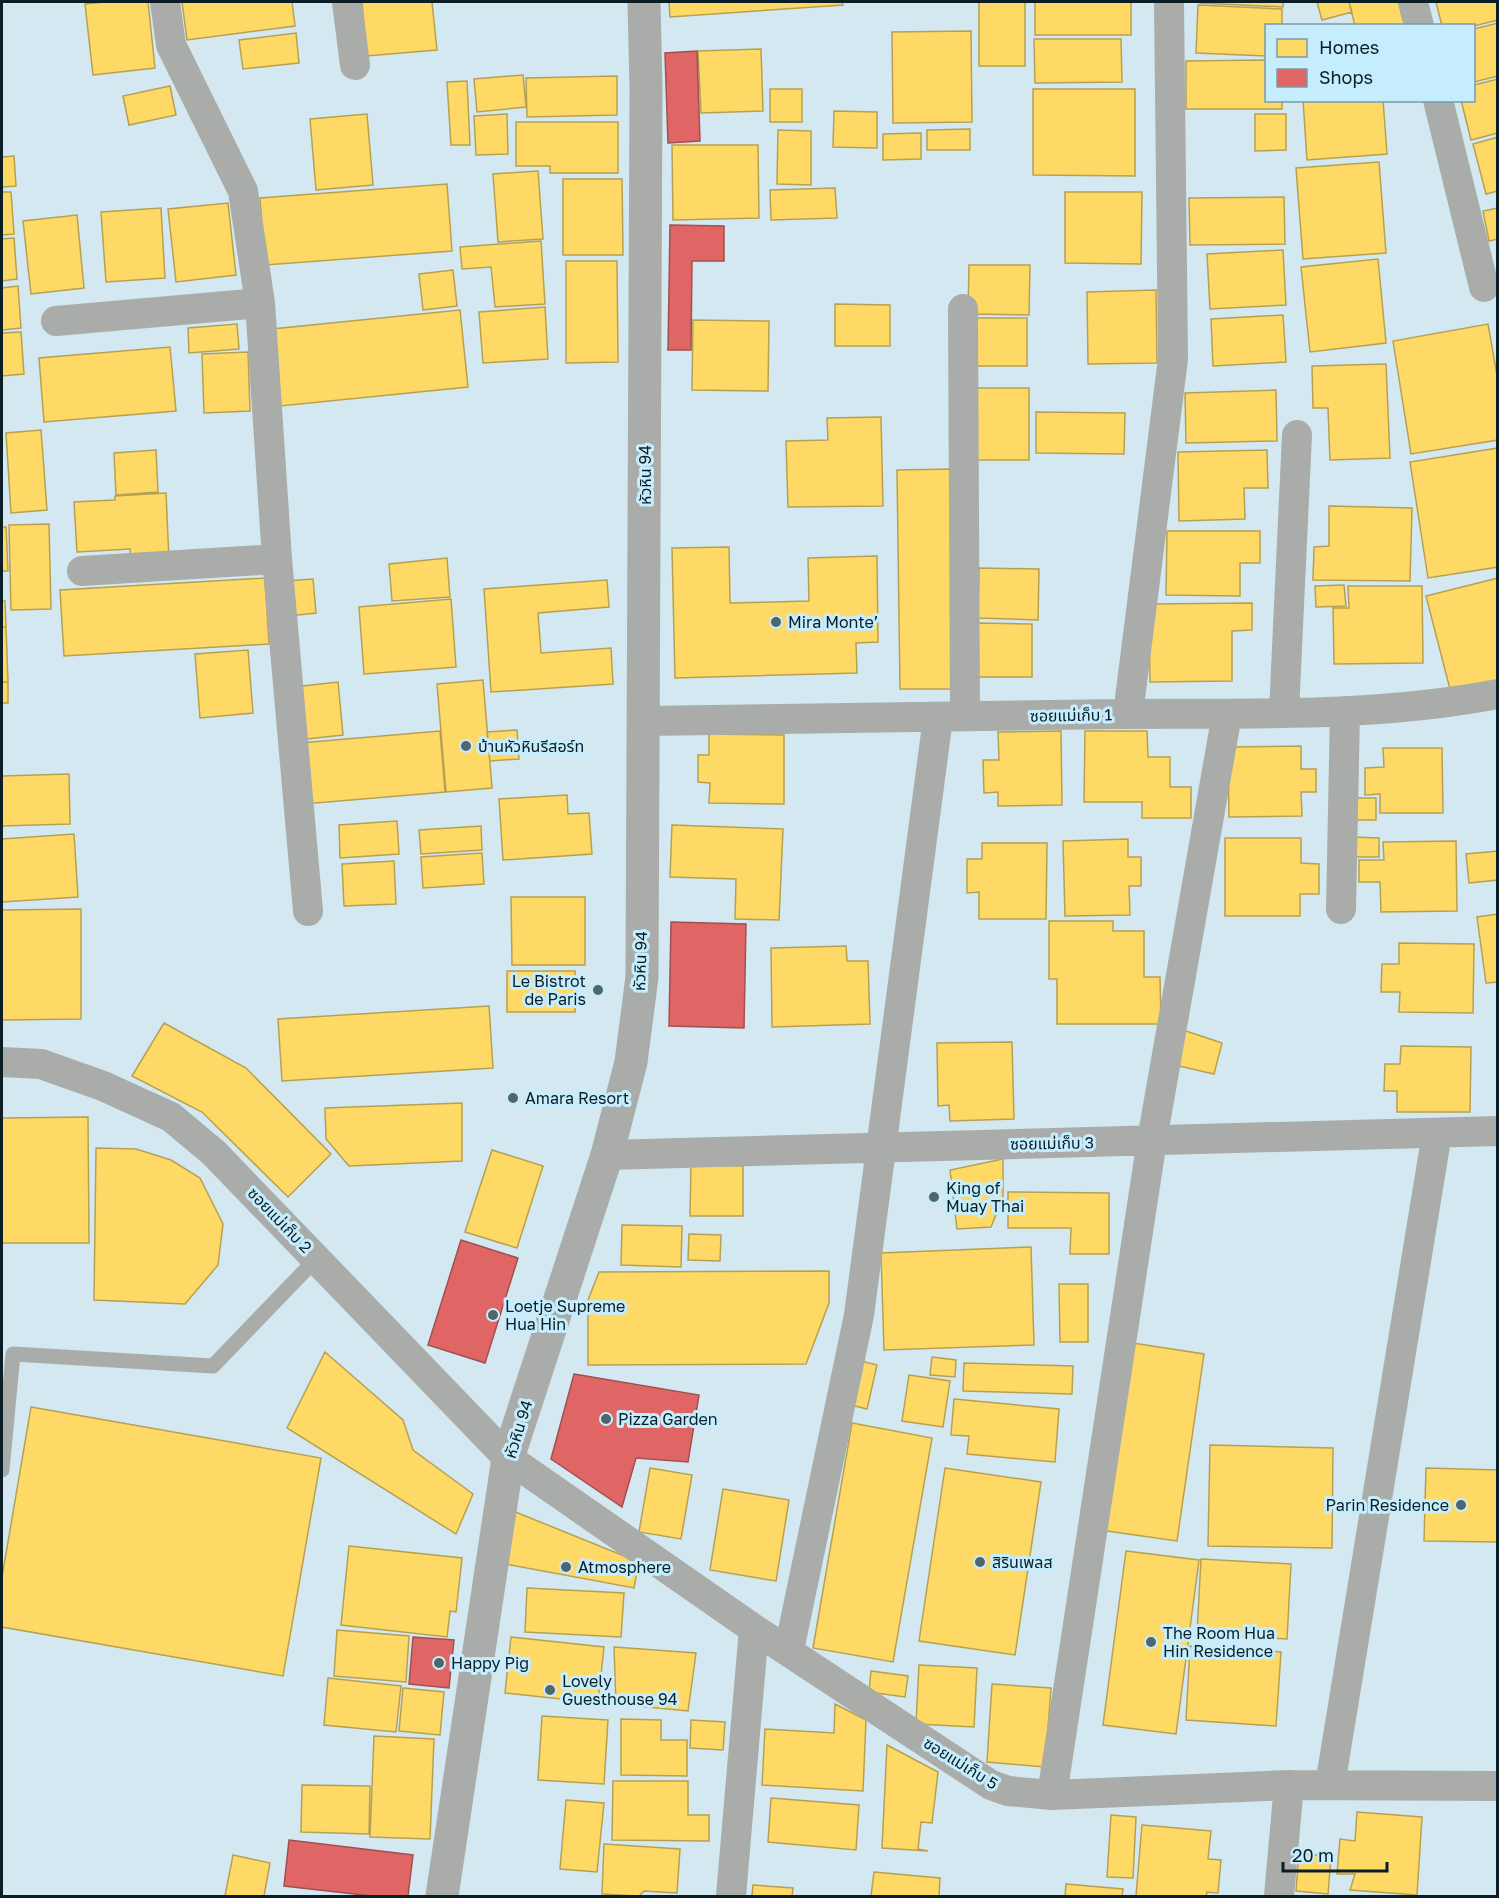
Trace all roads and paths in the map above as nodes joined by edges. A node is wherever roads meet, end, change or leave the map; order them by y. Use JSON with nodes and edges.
{"nodes":[{"id":1,"x":165,"y":2,"type":"edge"},
{"id":2,"x":347,"y":2,"type":"edge"},
{"id":3,"x":644,"y":2,"type":"edge"},
{"id":4,"x":1169,"y":2,"type":"edge"},
{"id":5,"x":1413,"y":2,"type":"edge"},
{"id":6,"x":1418,"y":24,"type":"edge"},
{"id":7,"x":355,"y":64,"type":"dead end"},
{"id":8,"x":1438,"y":102,"type":"edge"},
{"id":9,"x":1484,"y":286,"type":"dead end"},
{"id":10,"x":260,"y":303,"type":"junction"},
{"id":11,"x":963,"y":309,"type":"dead end"},
{"id":12,"x":56,"y":321,"type":"dead end"},
{"id":13,"x":1297,"y":435,"type":"dead end"},
{"id":14,"x":277,"y":559,"type":"junction"},
{"id":15,"x":82,"y":571,"type":"dead end"},
{"id":16,"x":1497,"y":694,"type":"edge"},
{"id":17,"x":1345,"y":711,"type":"junction"},
{"id":18,"x":1284,"y":712,"type":"junction"},
{"id":19,"x":1128,"y":714,"type":"junction"},
{"id":20,"x":1227,"y":714,"type":"junction"},
{"id":21,"x":952,"y":717,"type":"junction"},
{"id":22,"x":644,"y":721,"type":"junction"},
{"id":23,"x":1341,"y":909,"type":"dead end"},
{"id":24,"x":308,"y":910,"type":"dead end"},
{"id":25,"x":2,"y":1062,"type":"edge"},
{"id":26,"x":1497,"y":1131,"type":"edge"},
{"id":27,"x":1437,"y":1133,"type":"junction"},
{"id":28,"x":1152,"y":1140,"type":"junction"},
{"id":29,"x":880,"y":1148,"type":"junction"},
{"id":30,"x":607,"y":1155,"type":"junction"},
{"id":31,"x":317,"y":1258,"type":"junction"},
{"id":32,"x":508,"y":1458,"type":"junction"},
{"id":33,"x":2,"y":1470,"type":"edge"},
{"id":34,"x":754,"y":1629,"type":"junction"},
{"id":35,"x":789,"y":1650,"type":"junction"},
{"id":36,"x":1289,"y":1785,"type":"junction"},
{"id":37,"x":1330,"y":1785,"type":"junction"},
{"id":38,"x":1497,"y":1786,"type":"edge"},
{"id":39,"x":1052,"y":1795,"type":"junction"},
{"id":40,"x":442,"y":1896,"type":"edge"},
{"id":41,"x":731,"y":1896,"type":"edge"},
{"id":42,"x":1279,"y":1896,"type":"edge"}],
"edges":[{"from":1,"to":10,"type":"street"},
{"from":2,"to":7,"type":"street"},
{"from":3,"to":22,"type":"street","name":"หัวหิน 94"},
{"from":4,"to":19,"type":"street"},
{"from":5,"to":6,"type":"street"},
{"from":8,"to":9,"type":"street"},
{"from":10,"to":12,"type":"street"},
{"from":10,"to":14,"type":"street"},
{"from":11,"to":21,"type":"street"},
{"from":13,"to":18,"type":"street"},
{"from":14,"to":15,"type":"street"},
{"from":14,"to":24,"type":"street"},
{"from":16,"to":17,"type":"street","name":"ซอยแม่เก็บ 1"},
{"from":17,"to":18,"type":"street","name":"ซอยแม่เก็บ 1"},
{"from":17,"to":23,"type":"street"},
{"from":18,"to":20,"type":"street","name":"ซอยแม่เก็บ 1"},
{"from":19,"to":20,"type":"street","name":"ซอยแม่เก็บ 1"},
{"from":19,"to":21,"type":"street","name":"ซอยแม่เก็บ 1"},
{"from":20,"to":28,"type":"street"},
{"from":21,"to":22,"type":"street","name":"ซอยแม่เก็บ 1"},
{"from":21,"to":29,"type":"street"},
{"from":22,"to":30,"type":"street","name":"หัวหิน 94"},
{"from":25,"to":31,"type":"street","name":"ซอยแม่เก็บ 2"},
{"from":26,"to":27,"type":"street","name":"ซอยแม่เก็บ 3"},
{"from":27,"to":28,"type":"street","name":"ซอยแม่เก็บ 3"},
{"from":27,"to":37,"type":"street"},
{"from":28,"to":29,"type":"street","name":"ซอยแม่เก็บ 3"},
{"from":28,"to":39,"type":"street"},
{"from":29,"to":30,"type":"street","name":"ซอยแม่เก็บ 3"},
{"from":29,"to":35,"type":"street"},
{"from":30,"to":32,"type":"street","name":"หัวหิน 94"},
{"from":31,"to":32,"type":"street","name":"ซอยแม่เก็บ 2"},
{"from":31,"to":33,"type":"lane"},
{"from":32,"to":34,"type":"street","name":"ซอยแม่เก็บ 5"},
{"from":32,"to":40,"type":"street","name":"หัวหิน 94"},
{"from":34,"to":35,"type":"street","name":"ซอยแม่เก็บ 5"},
{"from":34,"to":41,"type":"street"},
{"from":35,"to":39,"type":"street","name":"ซอยแม่เก็บ 5"},
{"from":36,"to":37,"type":"street","name":"ซอยแม่เก็บ 5"},
{"from":36,"to":39,"type":"street","name":"ซอยแม่เก็บ 5"},
{"from":36,"to":42,"type":"street"},
{"from":37,"to":38,"type":"street","name":"ซอยแม่เก็บ 5"}]}
